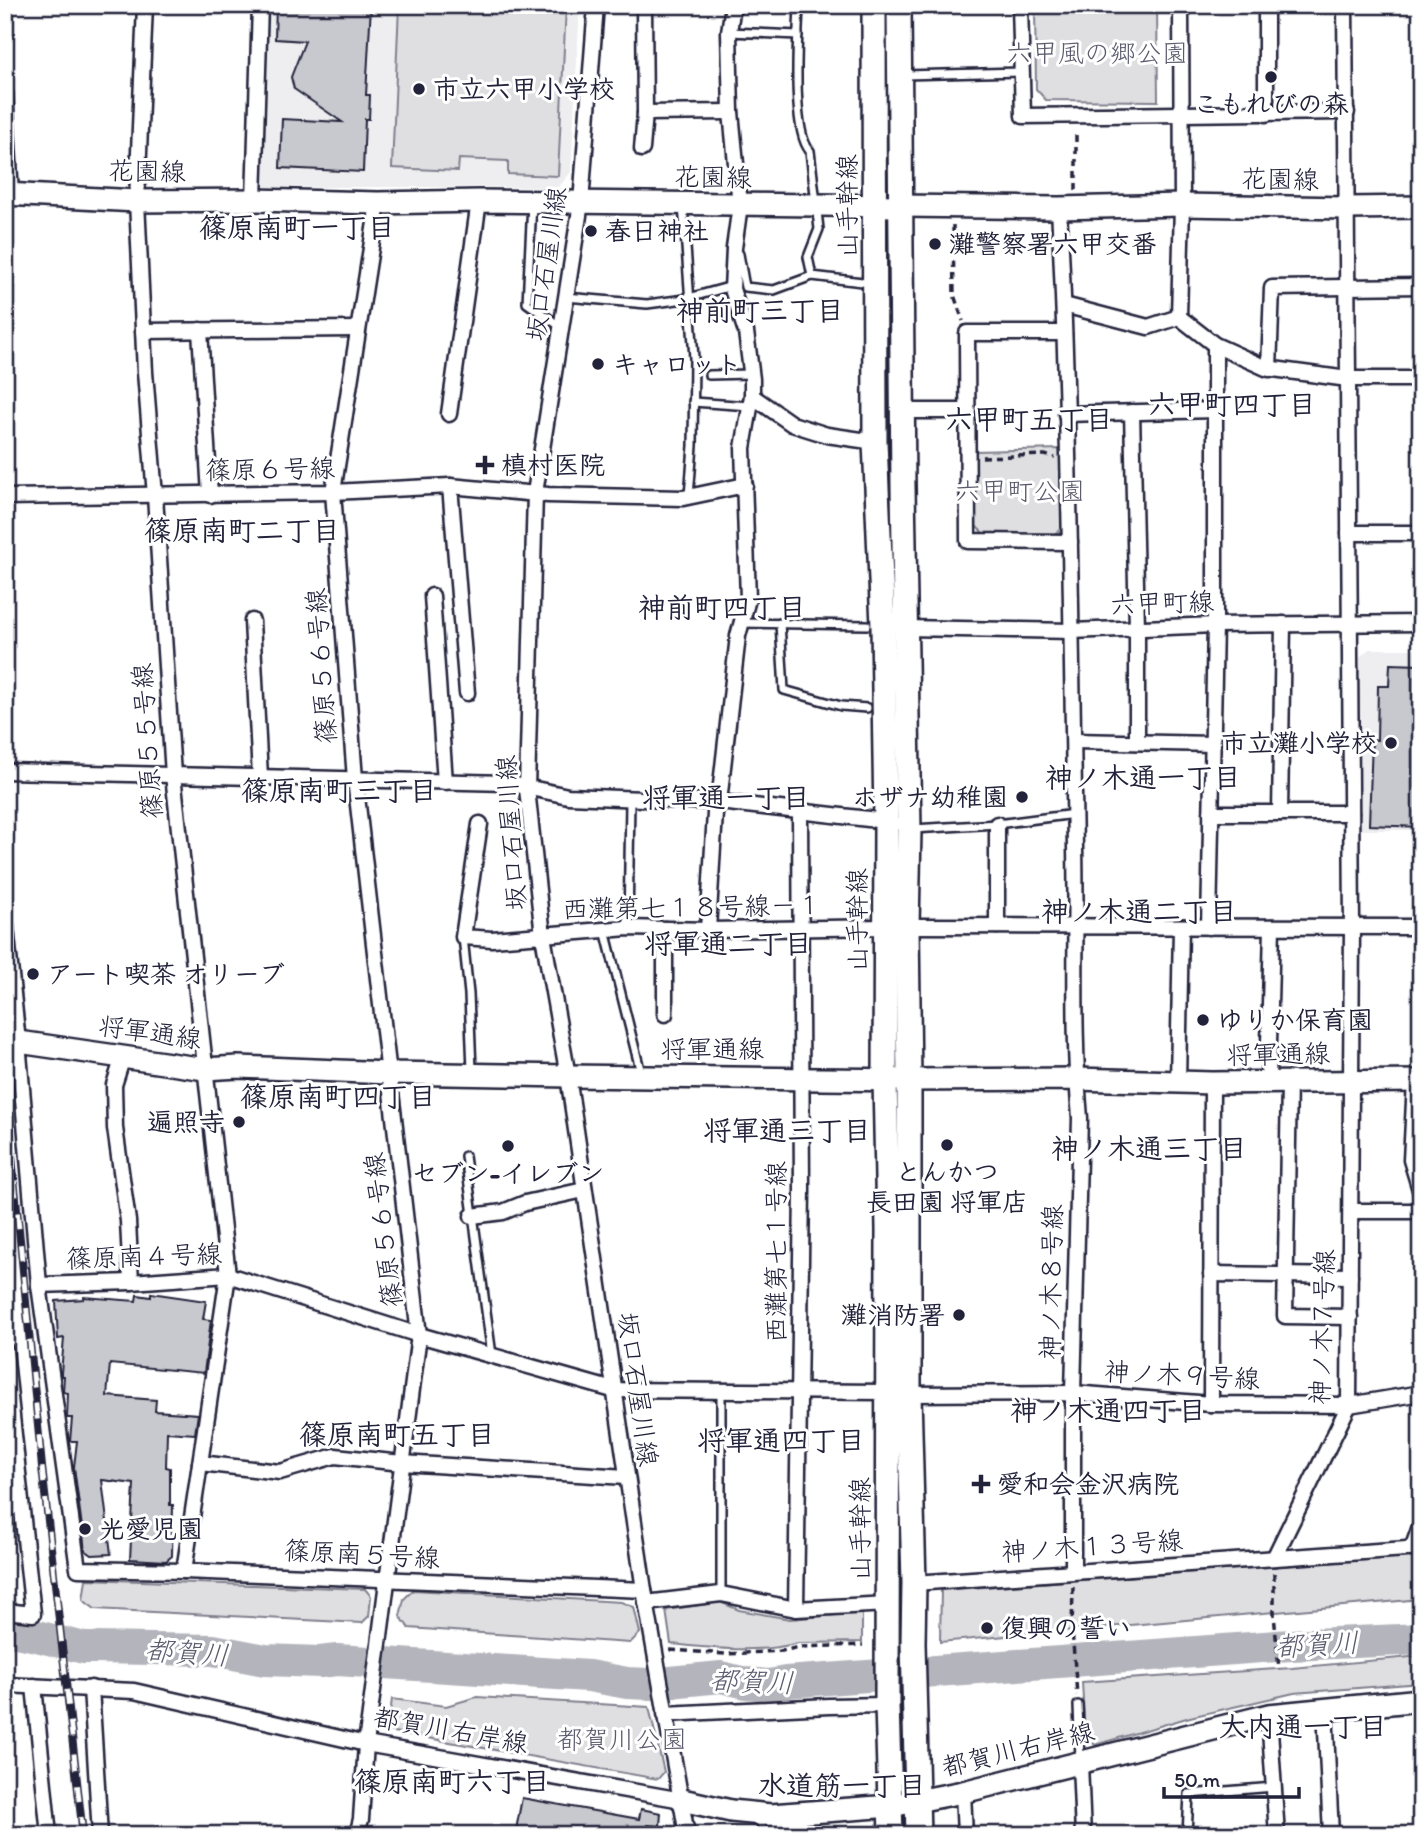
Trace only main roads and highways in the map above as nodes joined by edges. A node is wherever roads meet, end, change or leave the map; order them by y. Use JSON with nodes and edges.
{"nodes":[{"id":1,"x":874,"y":5,"type":"edge"},
{"id":2,"x":899,"y":5,"type":"edge"},
{"id":3,"x":896,"y":927,"type":"junction"},
{"id":4,"x":898,"y":1393,"type":"junction"},
{"id":5,"x":891,"y":1835,"type":"edge"},
{"id":6,"x":918,"y":1835,"type":"edge"}],
"edges":[{"from":1,"to":3,"type":"main road","name":"山手幹線"},
{"from":2,"to":3,"type":"main road","name":"山手幹線"},
{"from":3,"to":4,"type":"main road","name":"山手幹線"},
{"from":3,"to":4,"type":"main road","name":"山手幹線"},
{"from":4,"to":5,"type":"main road","name":"山手幹線"},
{"from":4,"to":6,"type":"main road","name":"山手幹線"}]}
